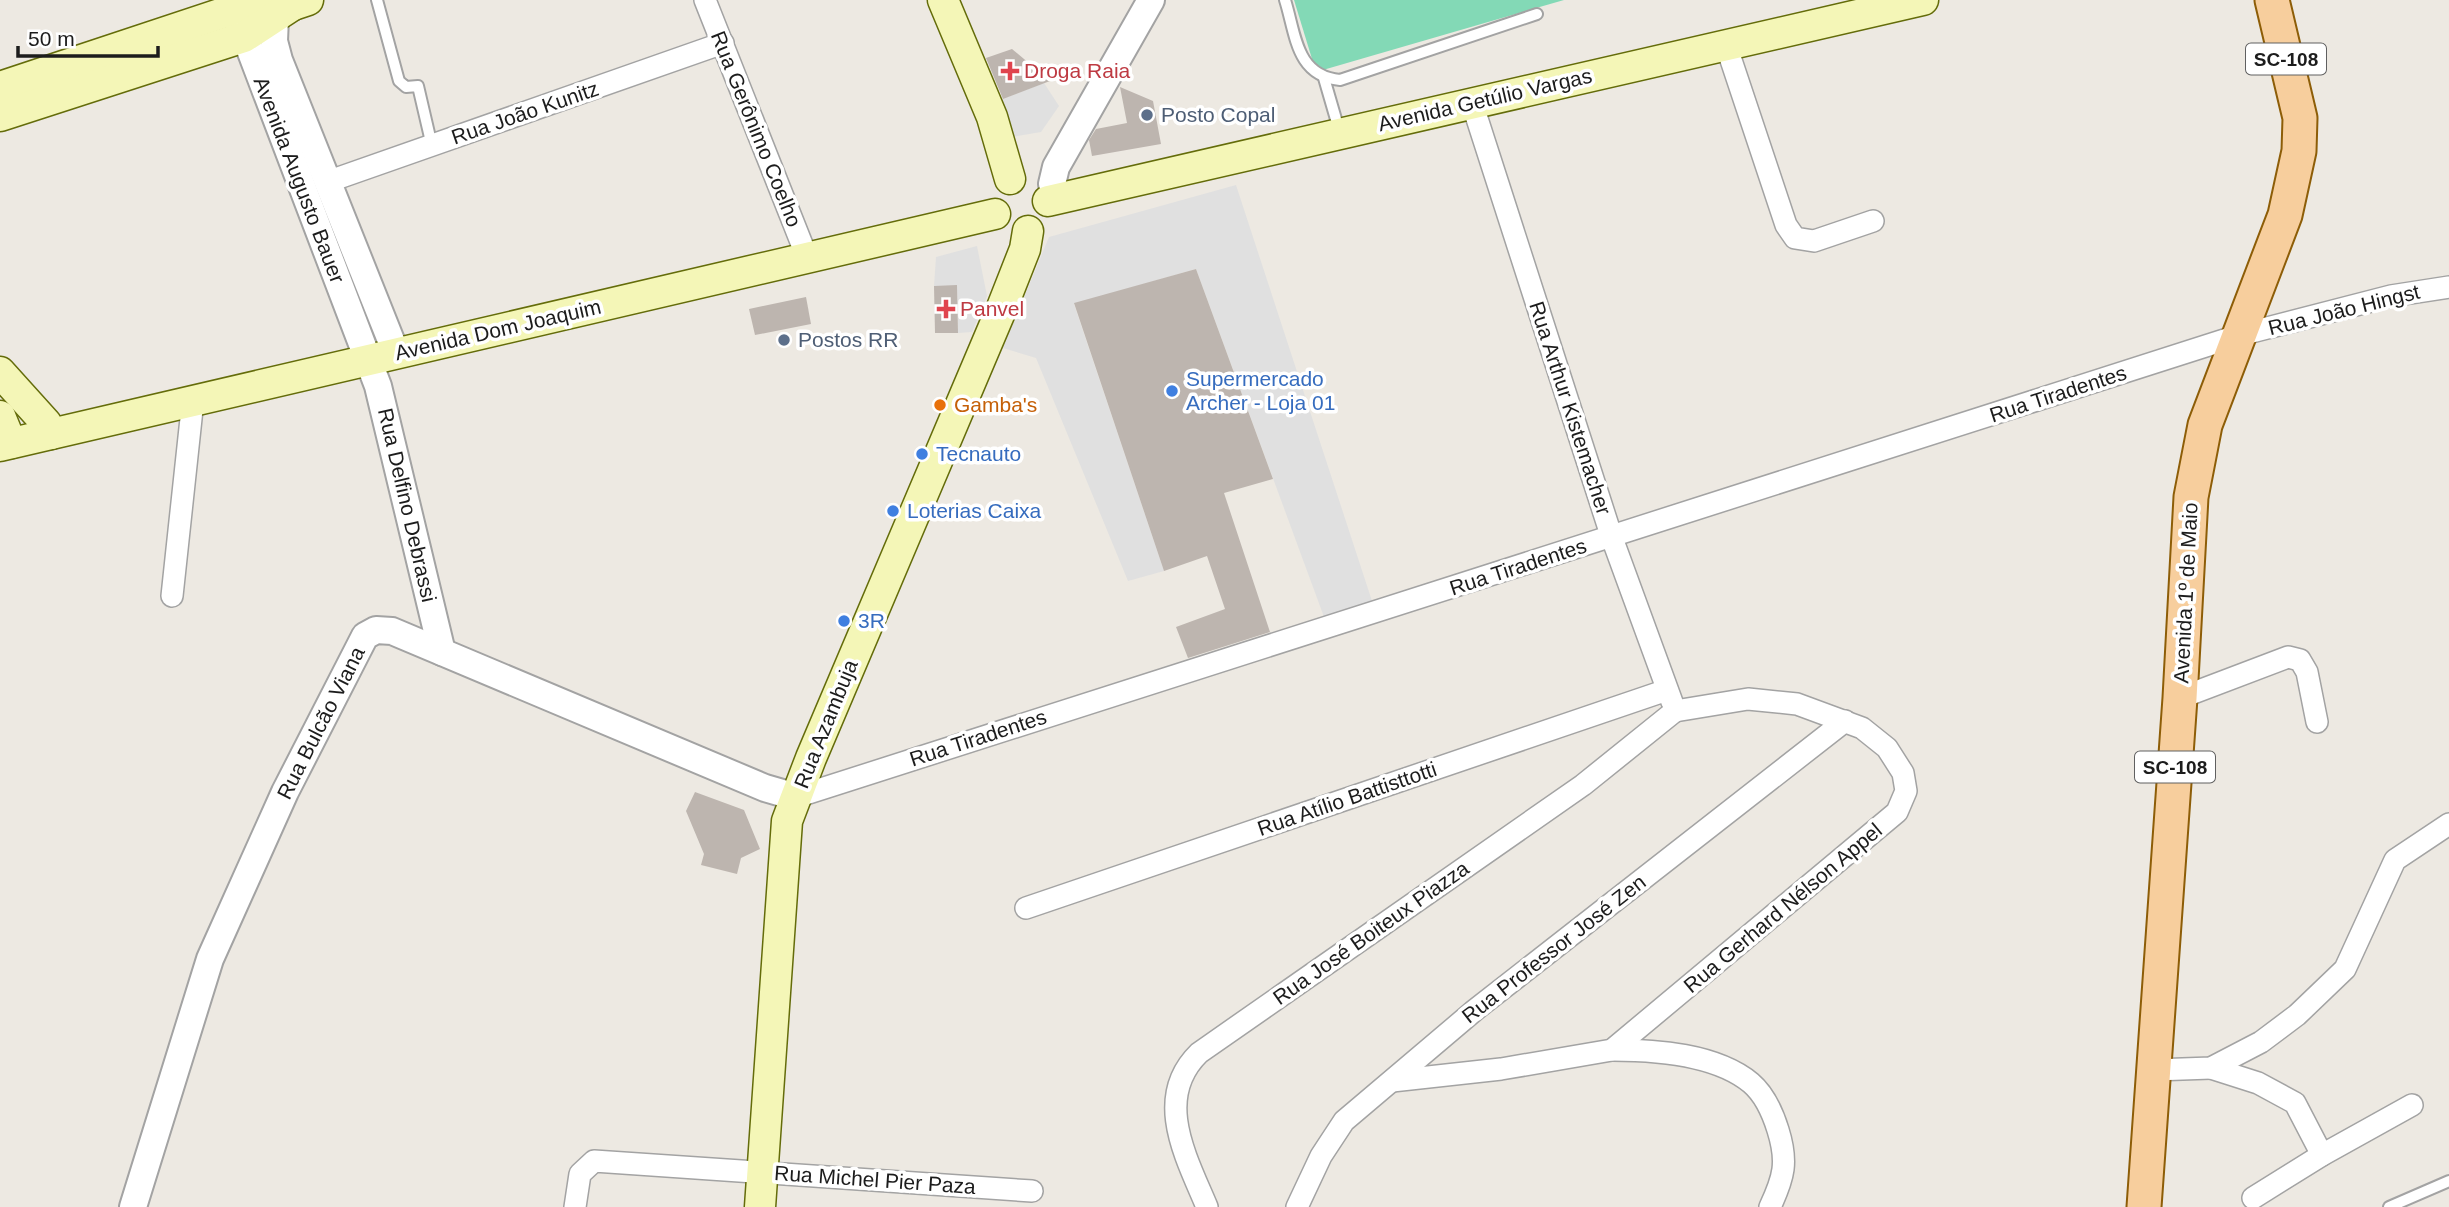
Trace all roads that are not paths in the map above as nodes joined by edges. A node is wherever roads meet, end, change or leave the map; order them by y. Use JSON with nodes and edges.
{"nodes":[{"id":1,"x":377,"y":0,"type":"edge"},
{"id":2,"x":705,"y":0,"type":"edge"},
{"id":3,"x":943,"y":0,"type":"edge"},
{"id":4,"x":1151,"y":0,"type":"edge"},
{"id":5,"x":1285,"y":0,"type":"edge"},
{"id":6,"x":1923,"y":0,"type":"edge"},
{"id":7,"x":2272,"y":0,"type":"edge"},
{"id":8,"x":234,"y":4,"type":"edge"},
{"id":9,"x":281,"y":6,"type":"edge"},
{"id":10,"x":1537,"y":14,"type":"dead end"},
{"id":11,"x":244,"y":37,"type":"junction"},
{"id":12,"x":723,"y":43,"type":"junction"},
{"id":13,"x":1726,"y":45,"type":"junction"},
{"id":14,"x":150,"y":52,"type":"junction"},
{"id":15,"x":1324,"y":78,"type":"junction"},
{"id":16,"x":6,"y":100,"type":"edge"},
{"id":17,"x":1472,"y":103,"type":"junction"},
{"id":18,"x":1340,"y":133,"type":"junction"},
{"id":19,"x":432,"y":146,"type":"junction"},
{"id":20,"x":315,"y":187,"type":"junction"},
{"id":21,"x":1039,"y":189,"type":"junction"},
{"id":22,"x":995,"y":214,"type":"junction"},
{"id":23,"x":1872,"y":221,"type":"dead end"},
{"id":24,"x":1028,"y":231,"type":"junction"},
{"id":25,"x":807,"y":257,"type":"junction"},
{"id":26,"x":2449,"y":287,"type":"edge"},
{"id":27,"x":2240,"y":335,"type":"junction"},
{"id":28,"x":383,"y":356,"type":"junction"},
{"id":29,"x":0,"y":372,"type":"edge"},
{"id":30,"x":194,"y":400,"type":"junction"},
{"id":31,"x":0,"y":416,"type":"edge"},
{"id":32,"x":51,"y":433,"type":"junction"},
{"id":33,"x":5,"y":444,"type":"edge"},
{"id":34,"x":1612,"y":538,"type":"junction"},
{"id":35,"x":172,"y":596,"type":"dead end"},
{"id":36,"x":442,"y":652,"type":"junction"},
{"id":37,"x":1667,"y":690,"type":"junction"},
{"id":38,"x":2180,"y":698,"type":"junction"},
{"id":39,"x":1675,"y":711,"type":"junction"},
{"id":40,"x":1845,"y":721,"type":"junction"},
{"id":41,"x":2317,"y":722,"type":"dead end"},
{"id":42,"x":796,"y":797,"type":"junction"},
{"id":43,"x":2449,"y":824,"type":"edge"},
{"id":44,"x":1026,"y":908,"type":"dead end"},
{"id":45,"x":1612,"y":1050,"type":"junction"},
{"id":46,"x":2211,"y":1068,"type":"junction"},
{"id":47,"x":2154,"y":1070,"type":"junction"},
{"id":48,"x":1392,"y":1081,"type":"junction"},
{"id":49,"x":2412,"y":1105,"type":"dead end"},
{"id":50,"x":2322,"y":1155,"type":"junction"},
{"id":51,"x":761,"y":1172,"type":"junction"},
{"id":52,"x":2449,"y":1181,"type":"edge"},
{"id":53,"x":1032,"y":1191,"type":"dead end"},
{"id":54,"x":2253,"y":1198,"type":"dead end"},
{"id":55,"x":133,"y":1207,"type":"edge"},
{"id":56,"x":575,"y":1207,"type":"edge"},
{"id":57,"x":760,"y":1207,"type":"edge"},
{"id":58,"x":1207,"y":1207,"type":"edge"},
{"id":59,"x":1297,"y":1207,"type":"edge"},
{"id":60,"x":1770,"y":1207,"type":"edge"},
{"id":61,"x":2144,"y":1207,"type":"edge"},
{"id":62,"x":2389,"y":1207,"type":"edge"}],
"edges":[{"from":1,"to":19,"type":"lane"},
{"from":2,"to":12,"type":"street","name":"Rua Gerônimo Coelho"},
{"from":3,"to":21,"type":"main road"},
{"from":4,"to":21,"type":"street"},
{"from":5,"to":15,"type":"lane"},
{"from":6,"to":13,"type":"main road","name":"Avenida Getúlio Vargas"},
{"from":7,"to":27,"type":"main road","name":"Avenida 1º de Maio","number":"SC-108"},
{"from":8,"to":9,"type":"main road"},
{"from":8,"to":11,"type":"street","name":"Avenida Augusto Bauer"},
{"from":8,"to":14,"type":"main road"},
{"from":9,"to":11,"type":"main road"},
{"from":9,"to":20,"type":"street","name":"Avenida Augusto Bauer"},
{"from":10,"to":15,"type":"lane"},
{"from":11,"to":14,"type":"main road"},
{"from":11,"to":20,"type":"street","name":"Avenida Augusto Bauer"},
{"from":12,"to":19,"type":"street","name":"Rua João Kunitz"},
{"from":12,"to":25,"type":"street","name":"Rua Gerônimo Coelho"},
{"from":13,"to":17,"type":"main road","name":"Avenida Getúlio Vargas"},
{"from":13,"to":23,"type":"street"},
{"from":14,"to":16,"type":"main road"},
{"from":15,"to":18,"type":"lane"},
{"from":17,"to":18,"type":"main road","name":"Avenida Getúlio Vargas"},
{"from":17,"to":34,"type":"street","name":"Rua Arthur Kistemacher"},
{"from":18,"to":21,"type":"main road","name":"Avenida Getúlio Vargas"},
{"from":19,"to":20,"type":"street","name":"Rua João Kunitz"},
{"from":20,"to":28,"type":"street","name":"Avenida Augusto Bauer"},
{"from":21,"to":22,"type":"main road"},
{"from":21,"to":24,"type":"main road"},
{"from":22,"to":24,"type":"main road"},
{"from":22,"to":25,"type":"main road","name":"Avenida Dom Joaquim"},
{"from":24,"to":42,"type":"main road","name":"Rua Azambuja"},
{"from":25,"to":28,"type":"main road","name":"Avenida Dom Joaquim"},
{"from":26,"to":27,"type":"street","name":"Rua João Hingst"},
{"from":27,"to":34,"type":"street","name":"Rua Tiradentes"},
{"from":27,"to":38,"type":"main road","name":"Avenida 1º de Maio","number":"SC-108"},
{"from":28,"to":30,"type":"main road","name":"Avenida Dom Joaquim"},
{"from":28,"to":36,"type":"street","name":"Rua Delfino Debrassi"},
{"from":29,"to":32,"type":"main road"},
{"from":30,"to":32,"type":"main road","name":"Avenida Dom Joaquim"},
{"from":30,"to":35,"type":"street"},
{"from":31,"to":33,"type":"main road"},
{"from":32,"to":33,"type":"main road","name":"Avenida Dom Joaquim"},
{"from":34,"to":37,"type":"street","name":"Rua Arthur Kistemacher"},
{"from":34,"to":42,"type":"street","name":"Rua Tiradentes"},
{"from":36,"to":42,"type":"street","name":"Rua Bulcão Viana"},
{"from":36,"to":55,"type":"street","name":"Rua Bulcão Viana"},
{"from":37,"to":39,"type":"street","name":"Rua Arthur Kistemacher"},
{"from":37,"to":44,"type":"street","name":"Rua Atílio Battisttotti"},
{"from":38,"to":41,"type":"street"},
{"from":38,"to":47,"type":"main road","name":"Avenida 1º de Maio","number":"SC-108"},
{"from":39,"to":40,"type":"street","name":"Rua Gerhard Nélson Appel"},
{"from":39,"to":58,"type":"street","name":"Rua José Boiteux Piazza"},
{"from":40,"to":45,"type":"street","name":"Rua Gerhard Nélson Appel"},
{"from":40,"to":48,"type":"street","name":"Rua Professor José Zen"},
{"from":42,"to":51,"type":"main road","name":"Rua Azambuja"},
{"from":43,"to":46,"type":"street"},
{"from":45,"to":48,"type":"street"},
{"from":45,"to":60,"type":"street"},
{"from":46,"to":47,"type":"street"},
{"from":46,"to":50,"type":"street"},
{"from":47,"to":61,"type":"main road","name":"Avenida 1º de Maio","number":"SC-108"},
{"from":48,"to":59,"type":"street","name":"Rua Professor José Zen"},
{"from":49,"to":50,"type":"street"},
{"from":50,"to":54,"type":"street"},
{"from":51,"to":53,"type":"street","name":"Rua Michel Pier Paza"},
{"from":51,"to":56,"type":"street","name":"Rua Michel Pier Paza"},
{"from":51,"to":57,"type":"main road","name":"Rua Azambuja"},
{"from":52,"to":62,"type":"lane"}]}
